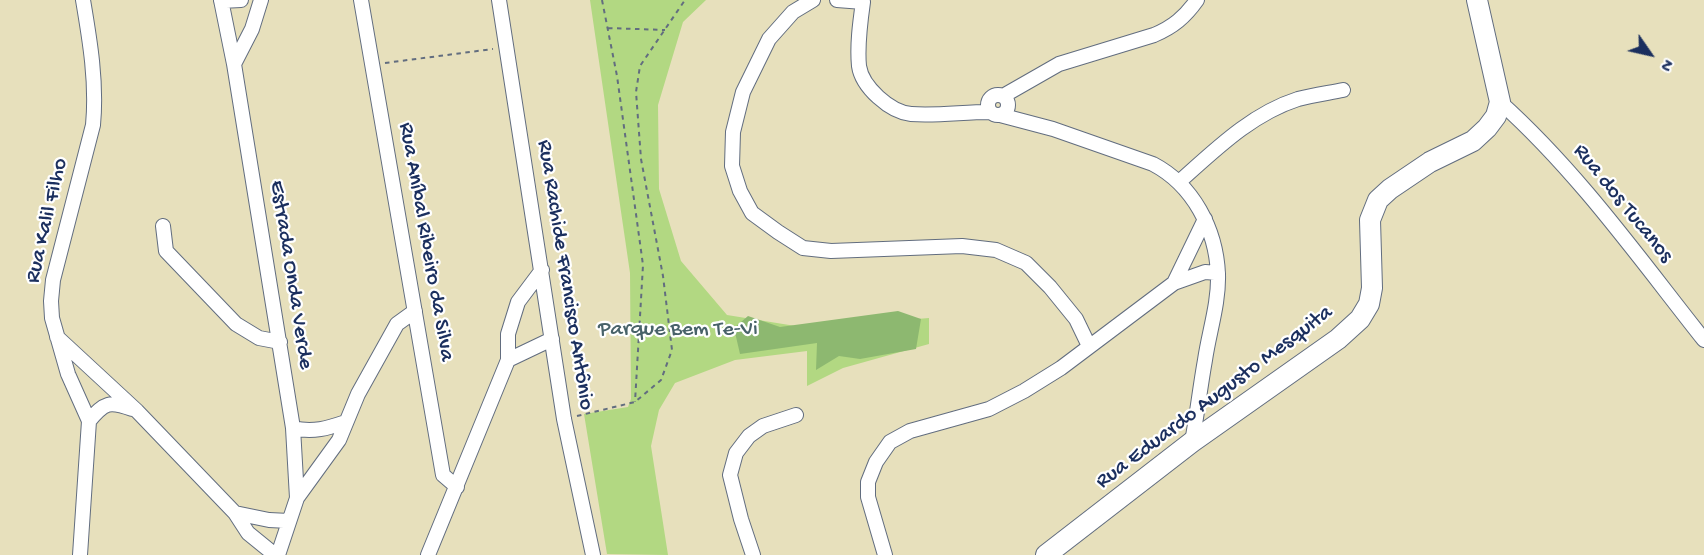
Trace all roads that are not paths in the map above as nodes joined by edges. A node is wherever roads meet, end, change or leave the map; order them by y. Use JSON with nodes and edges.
{"nodes":[{"id":1,"x":83,"y":0,"type":"edge"},
{"id":2,"x":221,"y":0,"type":"edge"},
{"id":3,"x":241,"y":0,"type":"edge"},
{"id":4,"x":261,"y":0,"type":"edge"},
{"id":5,"x":360,"y":0,"type":"edge"},
{"id":6,"x":499,"y":0,"type":"edge"},
{"id":7,"x":813,"y":0,"type":"edge"},
{"id":8,"x":837,"y":0,"type":"edge"},
{"id":9,"x":1197,"y":0,"type":"edge"},
{"id":10,"x":1477,"y":0,"type":"edge"},
{"id":11,"x":864,"y":1,"type":"edge"},
{"id":12,"x":234,"y":64,"type":"junction"},
{"id":13,"x":1343,"y":90,"type":"dead end"},
{"id":14,"x":1500,"y":102,"type":"junction"},
{"id":15,"x":995,"y":114,"type":"junction"},
{"id":16,"x":1179,"y":182,"type":"junction"},
{"id":17,"x":1205,"y":219,"type":"junction"},
{"id":18,"x":163,"y":226,"type":"dead end"},
{"id":19,"x":542,"y":270,"type":"junction"},
{"id":20,"x":1218,"y":273,"type":"junction"},
{"id":21,"x":1174,"y":283,"type":"junction"},
{"id":22,"x":415,"y":311,"type":"junction"},
{"id":23,"x":57,"y":338,"type":"junction"},
{"id":24,"x":552,"y":339,"type":"junction"},
{"id":25,"x":1704,"y":340,"type":"edge"},
{"id":26,"x":280,"y":342,"type":"junction"},
{"id":27,"x":1089,"y":346,"type":"junction"},
{"id":28,"x":508,"y":360,"type":"junction"},
{"id":29,"x":137,"y":411,"type":"junction"},
{"id":30,"x":796,"y":415,"type":"dead end"},
{"id":31,"x":89,"y":421,"type":"junction"},
{"id":32,"x":346,"y":422,"type":"junction"},
{"id":33,"x":293,"y":428,"type":"junction"},
{"id":34,"x":1192,"y":442,"type":"junction"},
{"id":35,"x":457,"y":487,"type":"junction"},
{"id":36,"x":297,"y":498,"type":"junction"},
{"id":37,"x":235,"y":513,"type":"junction"},
{"id":38,"x":289,"y":521,"type":"junction"},
{"id":39,"x":82,"y":553,"type":"edge"},
{"id":40,"x":276,"y":555,"type":"edge"},
{"id":41,"x":428,"y":555,"type":"edge"},
{"id":42,"x":593,"y":555,"type":"edge"},
{"id":43,"x":753,"y":555,"type":"edge"},
{"id":44,"x":885,"y":555,"type":"edge"},
{"id":45,"x":1046,"y":555,"type":"edge"}],
"edges":[{"from":1,"to":23,"type":"street","name":"Rua Kalil Filho"},
{"from":2,"to":3,"type":"street"},
{"from":2,"to":12,"type":"street","name":"Estrada Onda Verde"},
{"from":4,"to":12,"type":"street"},
{"from":5,"to":22,"type":"street","name":"Rua Aníbal Ribeiro da Silva"},
{"from":6,"to":19,"type":"street","name":"Rua Rachide Francisco Antônio"},
{"from":7,"to":27,"type":"street"},
{"from":8,"to":11,"type":"street"},
{"from":9,"to":15,"type":"street"},
{"from":10,"to":14,"type":"main road"},
{"from":11,"to":15,"type":"street"},
{"from":12,"to":26,"type":"street","name":"Estrada Onda Verde"},
{"from":13,"to":16,"type":"street"},
{"from":14,"to":25,"type":"street","name":"Rua dos Tucanos"},
{"from":14,"to":34,"type":"main road","name":"Rua Eduardo Augusto Mesquita"},
{"from":15,"to":16,"type":"street"},
{"from":16,"to":17,"type":"street"},
{"from":17,"to":20,"type":"street"},
{"from":17,"to":21,"type":"street"},
{"from":18,"to":26,"type":"street"},
{"from":19,"to":24,"type":"street","name":"Rua Rachide Francisco Antônio"},
{"from":19,"to":28,"type":"street"},
{"from":20,"to":21,"type":"street"},
{"from":20,"to":34,"type":"street"},
{"from":21,"to":27,"type":"street"},
{"from":22,"to":32,"type":"street"},
{"from":22,"to":35,"type":"street","name":"Rua Aníbal Ribeiro da Silva"},
{"from":23,"to":29,"type":"street"},
{"from":23,"to":31,"type":"street","name":"Rua Kalil Filho"},
{"from":24,"to":28,"type":"street"},
{"from":24,"to":42,"type":"street","name":"Rua Rachide Francisco Antônio"},
{"from":26,"to":33,"type":"street","name":"Estrada Onda Verde"},
{"from":27,"to":44,"type":"street"},
{"from":28,"to":35,"type":"street"},
{"from":29,"to":31,"type":"street"},
{"from":29,"to":37,"type":"street"},
{"from":30,"to":43,"type":"street"},
{"from":31,"to":39,"type":"street","name":"Rua Kalil Filho"},
{"from":32,"to":33,"type":"street"},
{"from":32,"to":36,"type":"street"},
{"from":33,"to":36,"type":"street","name":"Estrada Onda Verde"},
{"from":34,"to":45,"type":"main road","name":"Rua Eduardo Augusto Mesquita"},
{"from":35,"to":41,"type":"street"},
{"from":36,"to":38,"type":"street","name":"Estrada Onda Verde"},
{"from":37,"to":38,"type":"street"},
{"from":37,"to":40,"type":"street"},
{"from":38,"to":40,"type":"street","name":"Estrada Onda Verde"}]}
